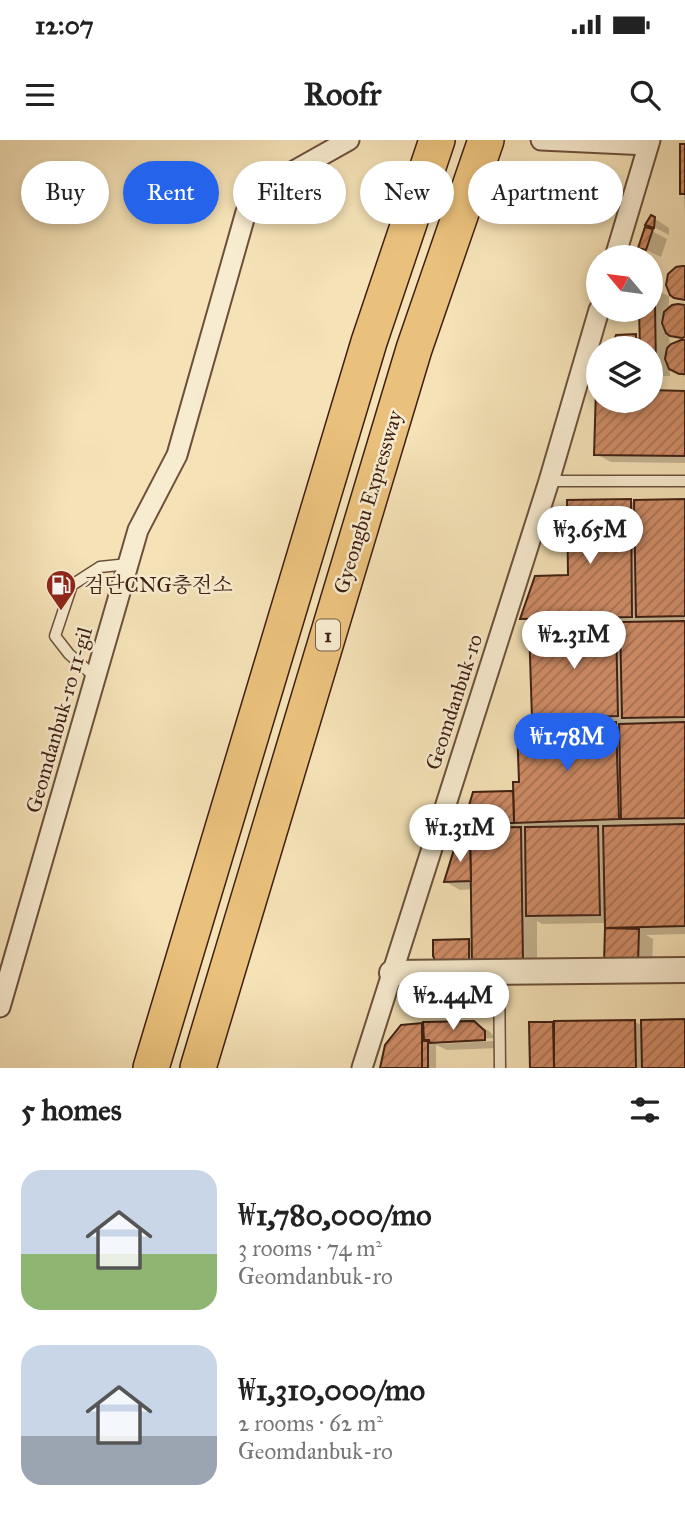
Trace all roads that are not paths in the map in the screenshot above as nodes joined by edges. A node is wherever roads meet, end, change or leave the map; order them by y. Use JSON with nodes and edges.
{"nodes":[{"id":1,"x":349,"y":140,"type":"edge"},
{"id":2,"x":438,"y":140,"type":"edge"},
{"id":3,"x":486,"y":140,"type":"edge"},
{"id":4,"x":541,"y":140,"type":"edge"},
{"id":5,"x":649,"y":143,"type":"edge"},
{"id":6,"x":619,"y":245,"type":"edge"},
{"id":7,"x":595,"y":322,"type":"edge"},
{"id":8,"x":548,"y":481,"type":"junction"},
{"id":9,"x":685,"y":481,"type":"edge"},
{"id":10,"x":128,"y":564,"type":"junction"},
{"id":11,"x":95,"y":677,"type":"junction"},
{"id":12,"x":685,"y":970,"type":"edge"},
{"id":13,"x":499,"y":972,"type":"junction"},
{"id":14,"x":391,"y":973,"type":"junction"},
{"id":15,"x":0,"y":1007,"type":"edge"},
{"id":16,"x":151,"y":1068,"type":"edge"},
{"id":17,"x":198,"y":1068,"type":"edge"},
{"id":18,"x":362,"y":1068,"type":"edge"},
{"id":19,"x":500,"y":1068,"type":"edge"}],
"edges":[{"from":1,"to":10,"type":"street","name":"Geomdanbuk-ro 11-gil"},
{"from":2,"to":16,"type":"highway","number":"1"},
{"from":3,"to":17,"type":"highway","name":"Gyeongbu Expressway","number":"1"},
{"from":4,"to":5,"type":"street"},
{"from":5,"to":6,"type":"street"},
{"from":7,"to":8,"type":"street","name":"Geomdanbuk-ro"},
{"from":8,"to":9,"type":"lane"},
{"from":8,"to":14,"type":"street","name":"Geomdanbuk-ro"},
{"from":10,"to":11,"type":"street","name":"Geomdanbuk-ro 11-gil"},
{"from":10,"to":11,"type":"lane"},
{"from":11,"to":15,"type":"street","name":"Geomdanbuk-ro 11-gil"},
{"from":12,"to":13,"type":"street"},
{"from":13,"to":14,"type":"street"},
{"from":13,"to":19,"type":"lane"},
{"from":14,"to":18,"type":"street","name":"Geomdanbuk-ro"}]}
